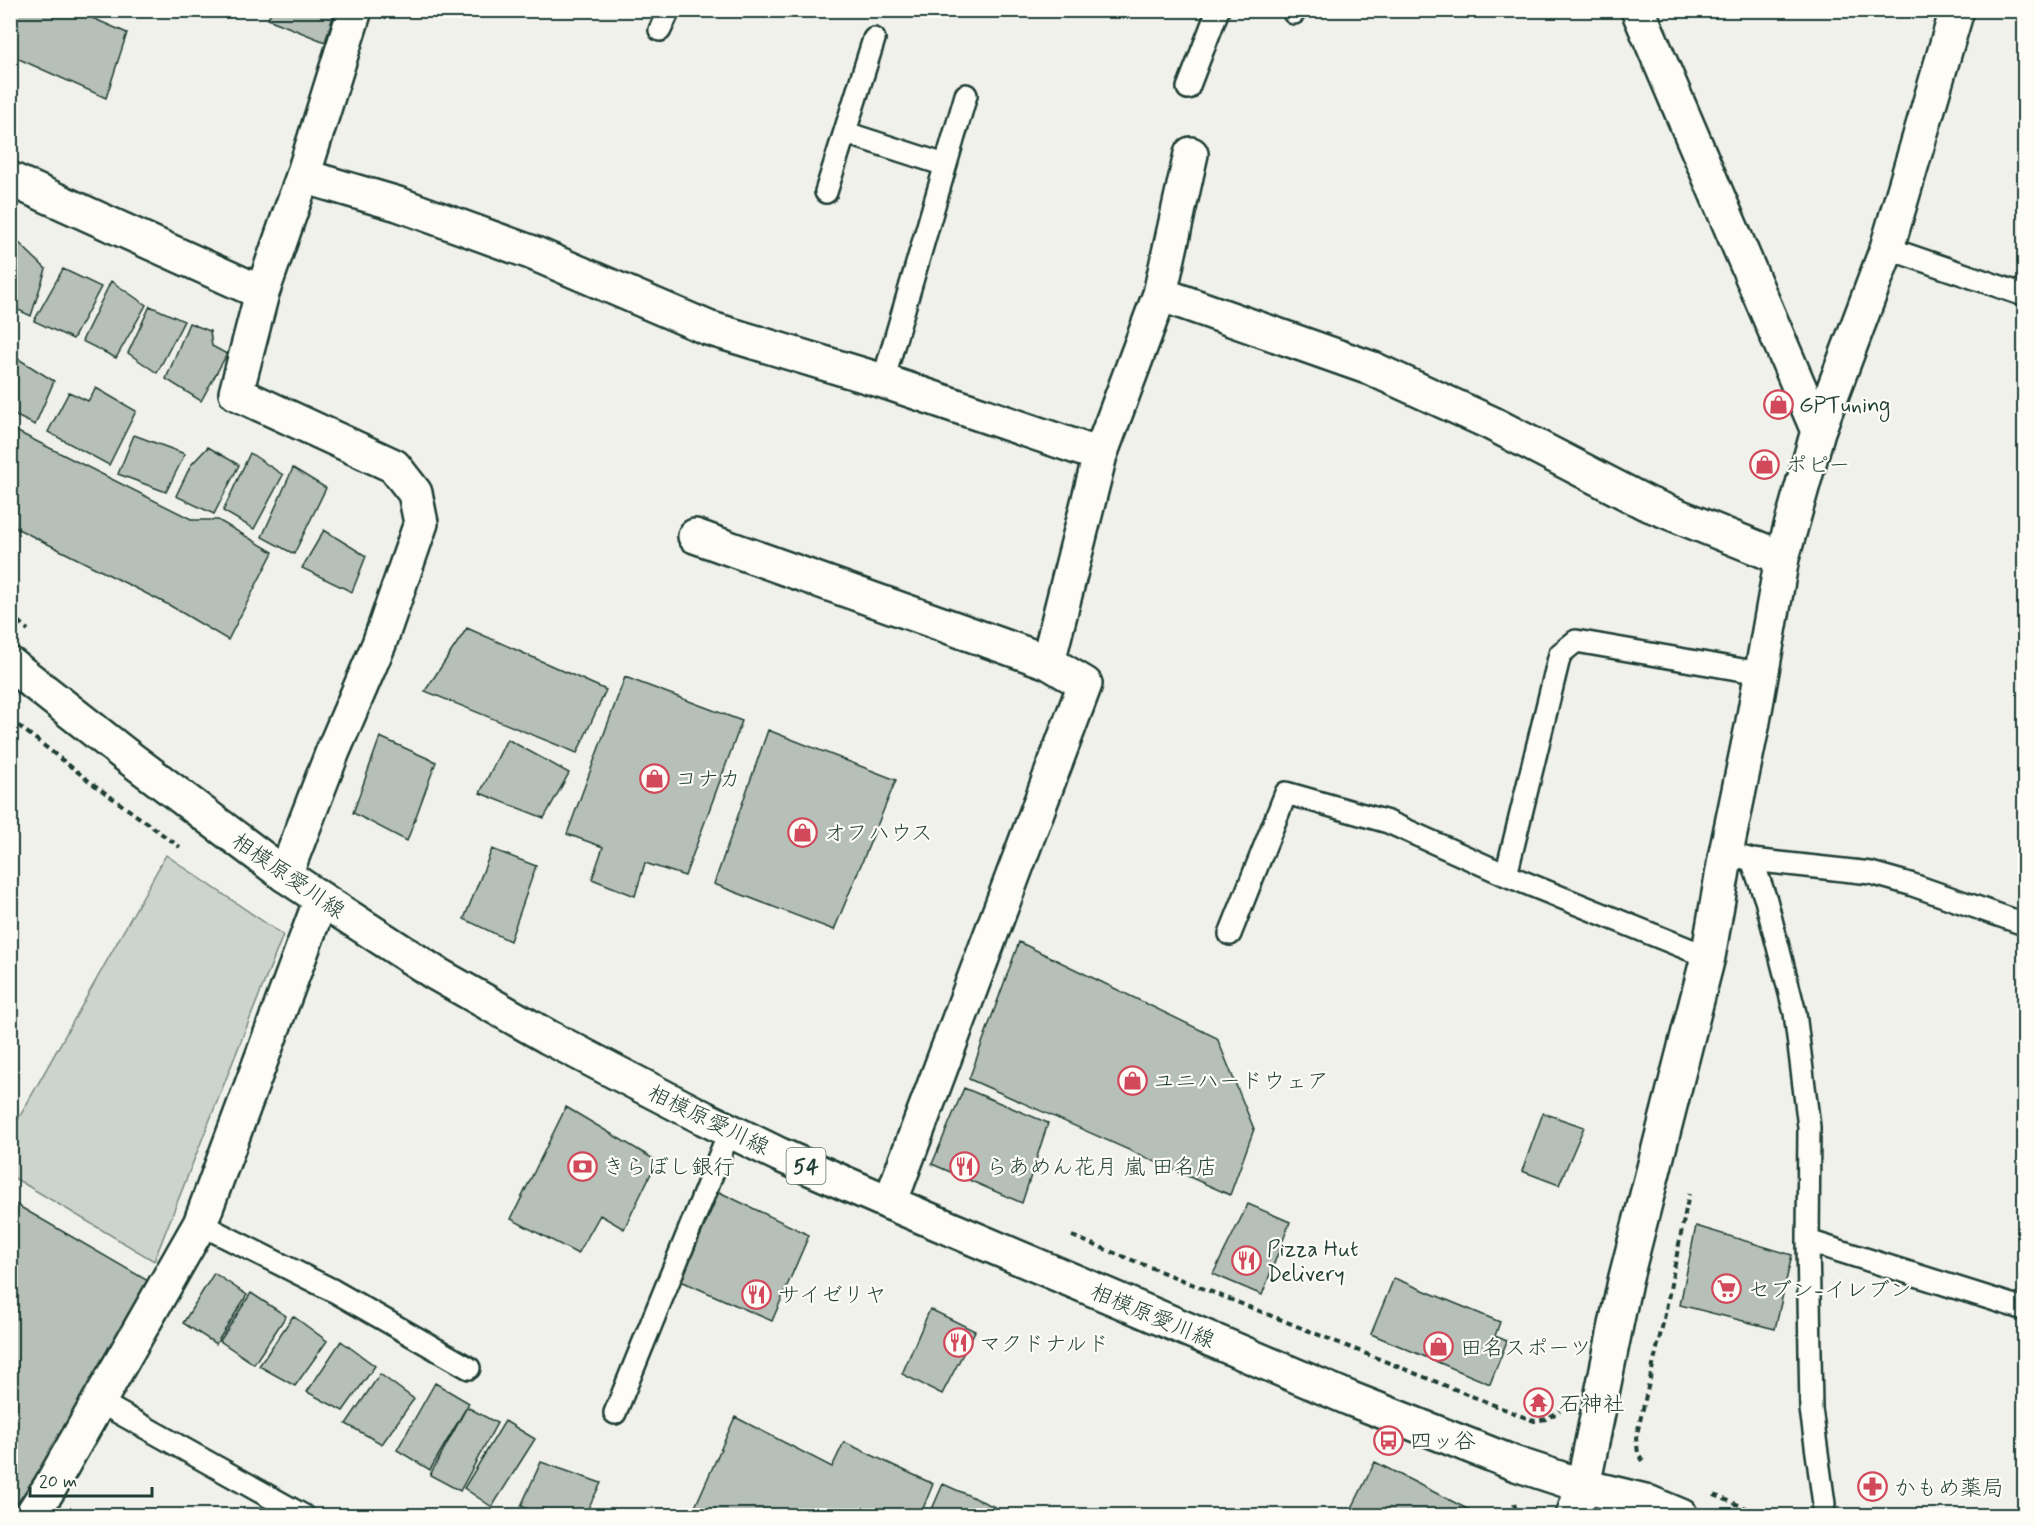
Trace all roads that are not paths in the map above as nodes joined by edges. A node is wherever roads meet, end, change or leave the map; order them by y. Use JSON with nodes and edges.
{"nodes":[{"id":1,"x":355,"y":10,"type":"edge"},
{"id":2,"x":1218,"y":10,"type":"edge"},
{"id":3,"x":1638,"y":10,"type":"edge"},
{"id":4,"x":1957,"y":10,"type":"edge"},
{"id":5,"x":874,"y":39,"type":"dead end"},
{"id":6,"x":1188,"y":88,"type":"dead end"},
{"id":7,"x":966,"y":95,"type":"dead end"},
{"id":8,"x":846,"y":133,"type":"junction"},
{"id":9,"x":1191,"y":154,"type":"dead end"},
{"id":10,"x":945,"y":165,"type":"junction"},
{"id":11,"x":303,"y":176,"type":"junction"},
{"id":12,"x":10,"y":179,"type":"edge"},
{"id":13,"x":826,"y":192,"type":"dead end"},
{"id":14,"x":1887,"y":248,"type":"junction"},
{"id":15,"x":262,"y":293,"type":"junction"},
{"id":16,"x":1160,"y":294,"type":"junction"},
{"id":17,"x":2025,"y":295,"type":"edge"},
{"id":18,"x":883,"y":381,"type":"junction"},
{"id":19,"x":1818,"y":431,"type":"junction"},
{"id":20,"x":1100,"y":455,"type":"junction"},
{"id":21,"x":695,"y":536,"type":"dead end"},
{"id":22,"x":1782,"y":558,"type":"junction"},
{"id":23,"x":1048,"y":663,"type":"junction"},
{"id":24,"x":10,"y":664,"type":"edge"},
{"id":25,"x":1760,"y":673,"type":"junction"},
{"id":26,"x":1739,"y":856,"type":"junction"},
{"id":27,"x":285,"y":875,"type":"junction"},
{"id":28,"x":1506,"y":876,"type":"junction"},
{"id":29,"x":321,"y":900,"type":"junction"},
{"id":30,"x":2025,"y":924,"type":"edge"},
{"id":31,"x":1230,"y":934,"type":"dead end"},
{"id":32,"x":1708,"y":957,"type":"junction"},
{"id":33,"x":730,"y":1130,"type":"junction"},
{"id":34,"x":890,"y":1203,"type":"junction"},
{"id":35,"x":200,"y":1224,"type":"junction"},
{"id":36,"x":1808,"y":1241,"type":"junction"},
{"id":37,"x":2025,"y":1309,"type":"edge"},
{"id":38,"x":469,"y":1368,"type":"dead end"},
{"id":39,"x":98,"y":1401,"type":"junction"},
{"id":40,"x":615,"y":1413,"type":"dead end"},
{"id":41,"x":1578,"y":1501,"type":"edge"},
{"id":42,"x":31,"y":1515,"type":"edge"},
{"id":43,"x":304,"y":1515,"type":"edge"},
{"id":44,"x":1681,"y":1515,"type":"edge"},
{"id":45,"x":1822,"y":1515,"type":"edge"}],
"edges":[{"from":1,"to":11,"type":"street"},
{"from":2,"to":6,"type":"lane"},
{"from":3,"to":19,"type":"street"},
{"from":4,"to":14,"type":"street"},
{"from":5,"to":8,"type":"lane"},
{"from":7,"to":10,"type":"lane"},
{"from":8,"to":10,"type":"lane"},
{"from":8,"to":13,"type":"lane"},
{"from":9,"to":16,"type":"street"},
{"from":10,"to":18,"type":"lane"},
{"from":11,"to":15,"type":"street"},
{"from":11,"to":18,"type":"street"},
{"from":12,"to":15,"type":"street"},
{"from":14,"to":17,"type":"lane"},
{"from":14,"to":19,"type":"street"},
{"from":15,"to":27,"type":"street"},
{"from":16,"to":20,"type":"street"},
{"from":16,"to":22,"type":"street"},
{"from":18,"to":20,"type":"street"},
{"from":19,"to":22,"type":"street"},
{"from":20,"to":23,"type":"street"},
{"from":21,"to":23,"type":"street"},
{"from":22,"to":25,"type":"street"},
{"from":23,"to":34,"type":"street"},
{"from":24,"to":27,"type":"street","name":"相模原愛川線","number":"54"},
{"from":25,"to":26,"type":"street"},
{"from":25,"to":28,"type":"lane"},
{"from":26,"to":30,"type":"lane"},
{"from":26,"to":32,"type":"street"},
{"from":26,"to":36,"type":"lane"},
{"from":27,"to":29,"type":"street","name":"相模原愛川線","number":"54"},
{"from":28,"to":31,"type":"lane"},
{"from":28,"to":32,"type":"lane"},
{"from":29,"to":33,"type":"street","name":"相模原愛川線","number":"54"},
{"from":29,"to":35,"type":"street"},
{"from":32,"to":41,"type":"street"},
{"from":33,"to":34,"type":"street","name":"相模原愛川線","number":"54"},
{"from":33,"to":40,"type":"lane"},
{"from":34,"to":41,"type":"street","name":"相模原愛川線","number":"54"},
{"from":35,"to":38,"type":"lane"},
{"from":35,"to":39,"type":"street"},
{"from":36,"to":37,"type":"lane"},
{"from":36,"to":45,"type":"lane"},
{"from":39,"to":42,"type":"street"},
{"from":39,"to":43,"type":"lane"},
{"from":41,"to":44,"type":"street","name":"相模原愛川線","number":"54"}]}
